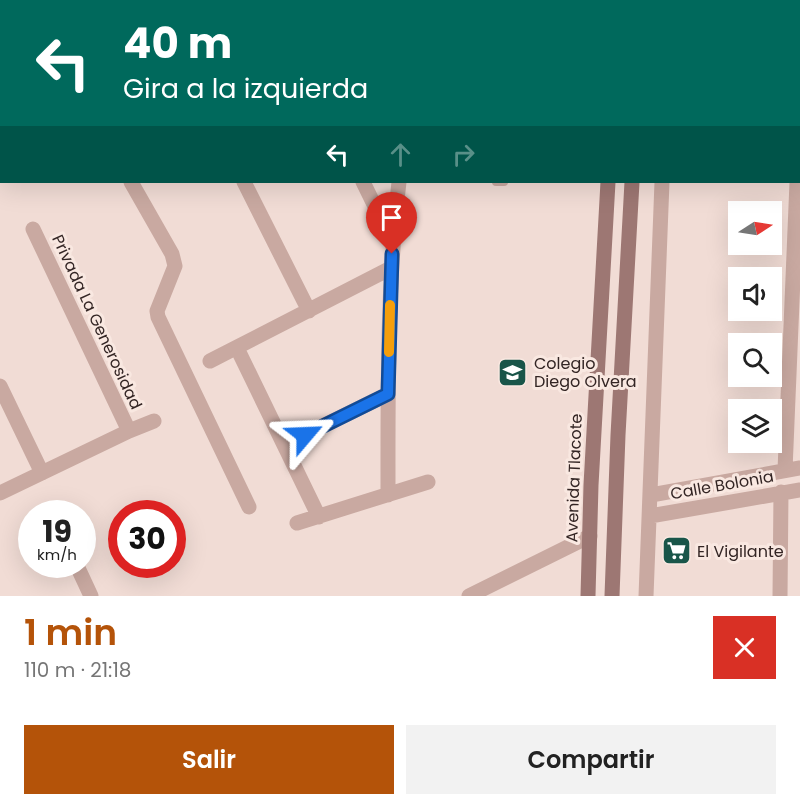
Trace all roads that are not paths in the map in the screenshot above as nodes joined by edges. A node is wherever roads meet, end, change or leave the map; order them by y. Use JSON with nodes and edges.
{"nodes":[{"id":1,"x":132,"y":183,"type":"edge"},
{"id":2,"x":245,"y":183,"type":"edge"},
{"id":3,"x":363,"y":183,"type":"edge"},
{"id":4,"x":399,"y":183,"type":"edge"},
{"id":5,"x":608,"y":183,"type":"edge"},
{"id":6,"x":632,"y":183,"type":"edge"},
{"id":7,"x":662,"y":183,"type":"edge"},
{"id":8,"x":797,"y":183,"type":"edge"},
{"id":9,"x":33,"y":229,"type":"dead end"},
{"id":10,"x":392,"y":241,"type":"junction"},
{"id":11,"x":391,"y":268,"type":"junction"},
{"id":12,"x":309,"y":311,"type":"junction"},
{"id":13,"x":237,"y":348,"type":"junction"},
{"id":14,"x":210,"y":361,"type":"dead end"},
{"id":15,"x":0,"y":387,"type":"edge"},
{"id":16,"x":388,"y":394,"type":"junction"},
{"id":17,"x":154,"y":421,"type":"dead end"},
{"id":18,"x":129,"y":431,"type":"junction"},
{"id":19,"x":284,"y":445,"type":"junction"},
{"id":20,"x":792,"y":469,"type":"edge"},
{"id":21,"x":42,"y":473,"type":"junction"},
{"id":22,"x":428,"y":482,"type":"dead end"},
{"id":23,"x":800,"y":489,"type":"edge"},
{"id":24,"x":781,"y":492,"type":"junction"},
{"id":25,"x":0,"y":493,"type":"edge"},
{"id":26,"x":388,"y":495,"type":"junction"},
{"id":27,"x":651,"y":495,"type":"junction"},
{"id":28,"x":249,"y":507,"type":"dead end"},
{"id":29,"x":650,"y":516,"type":"junction"},
{"id":30,"x":319,"y":517,"type":"junction"},
{"id":31,"x":297,"y":524,"type":"dead end"},
{"id":32,"x":590,"y":536,"type":"junction"},
{"id":33,"x":83,"y":578,"type":"edge"},
{"id":34,"x":91,"y":596,"type":"edge"},
{"id":35,"x":469,"y":596,"type":"edge"},
{"id":36,"x":588,"y":596,"type":"edge"},
{"id":37,"x":612,"y":596,"type":"edge"},
{"id":38,"x":646,"y":596,"type":"edge"},
{"id":39,"x":780,"y":596,"type":"edge"}],
"edges":[{"from":1,"to":28,"type":"street"},
{"from":2,"to":12,"type":"street"},
{"from":3,"to":10,"type":"street"},
{"from":4,"to":10,"type":"street"},
{"from":5,"to":32,"type":"main road","name":"Avenida Tlacote"},
{"from":6,"to":37,"type":"main road"},
{"from":7,"to":27,"type":"street"},
{"from":8,"to":20,"type":"street"},
{"from":9,"to":18,"type":"street","name":"Privada La Generosidad"},
{"from":10,"to":11,"type":"street"},
{"from":11,"to":12,"type":"street"},
{"from":11,"to":16,"type":"street"},
{"from":12,"to":13,"type":"street"},
{"from":13,"to":14,"type":"street"},
{"from":13,"to":19,"type":"street"},
{"from":15,"to":21,"type":"street"},
{"from":16,"to":19,"type":"street"},
{"from":16,"to":26,"type":"street"},
{"from":17,"to":18,"type":"street"},
{"from":18,"to":21,"type":"street"},
{"from":19,"to":30,"type":"street"},
{"from":20,"to":27,"type":"street","name":"Calle Bolonia"},
{"from":21,"to":25,"type":"street"},
{"from":22,"to":26,"type":"street"},
{"from":23,"to":24,"type":"street","name":"Calle Bolonia"},
{"from":24,"to":29,"type":"street","name":"Calle Bolonia"},
{"from":24,"to":39,"type":"street"},
{"from":26,"to":30,"type":"street"},
{"from":27,"to":29,"type":"street"},
{"from":29,"to":38,"type":"street"},
{"from":30,"to":31,"type":"street"},
{"from":32,"to":35,"type":"street"},
{"from":32,"to":36,"type":"main road","name":"Avenida Tlacote"},
{"from":33,"to":34,"type":"street"}]}
